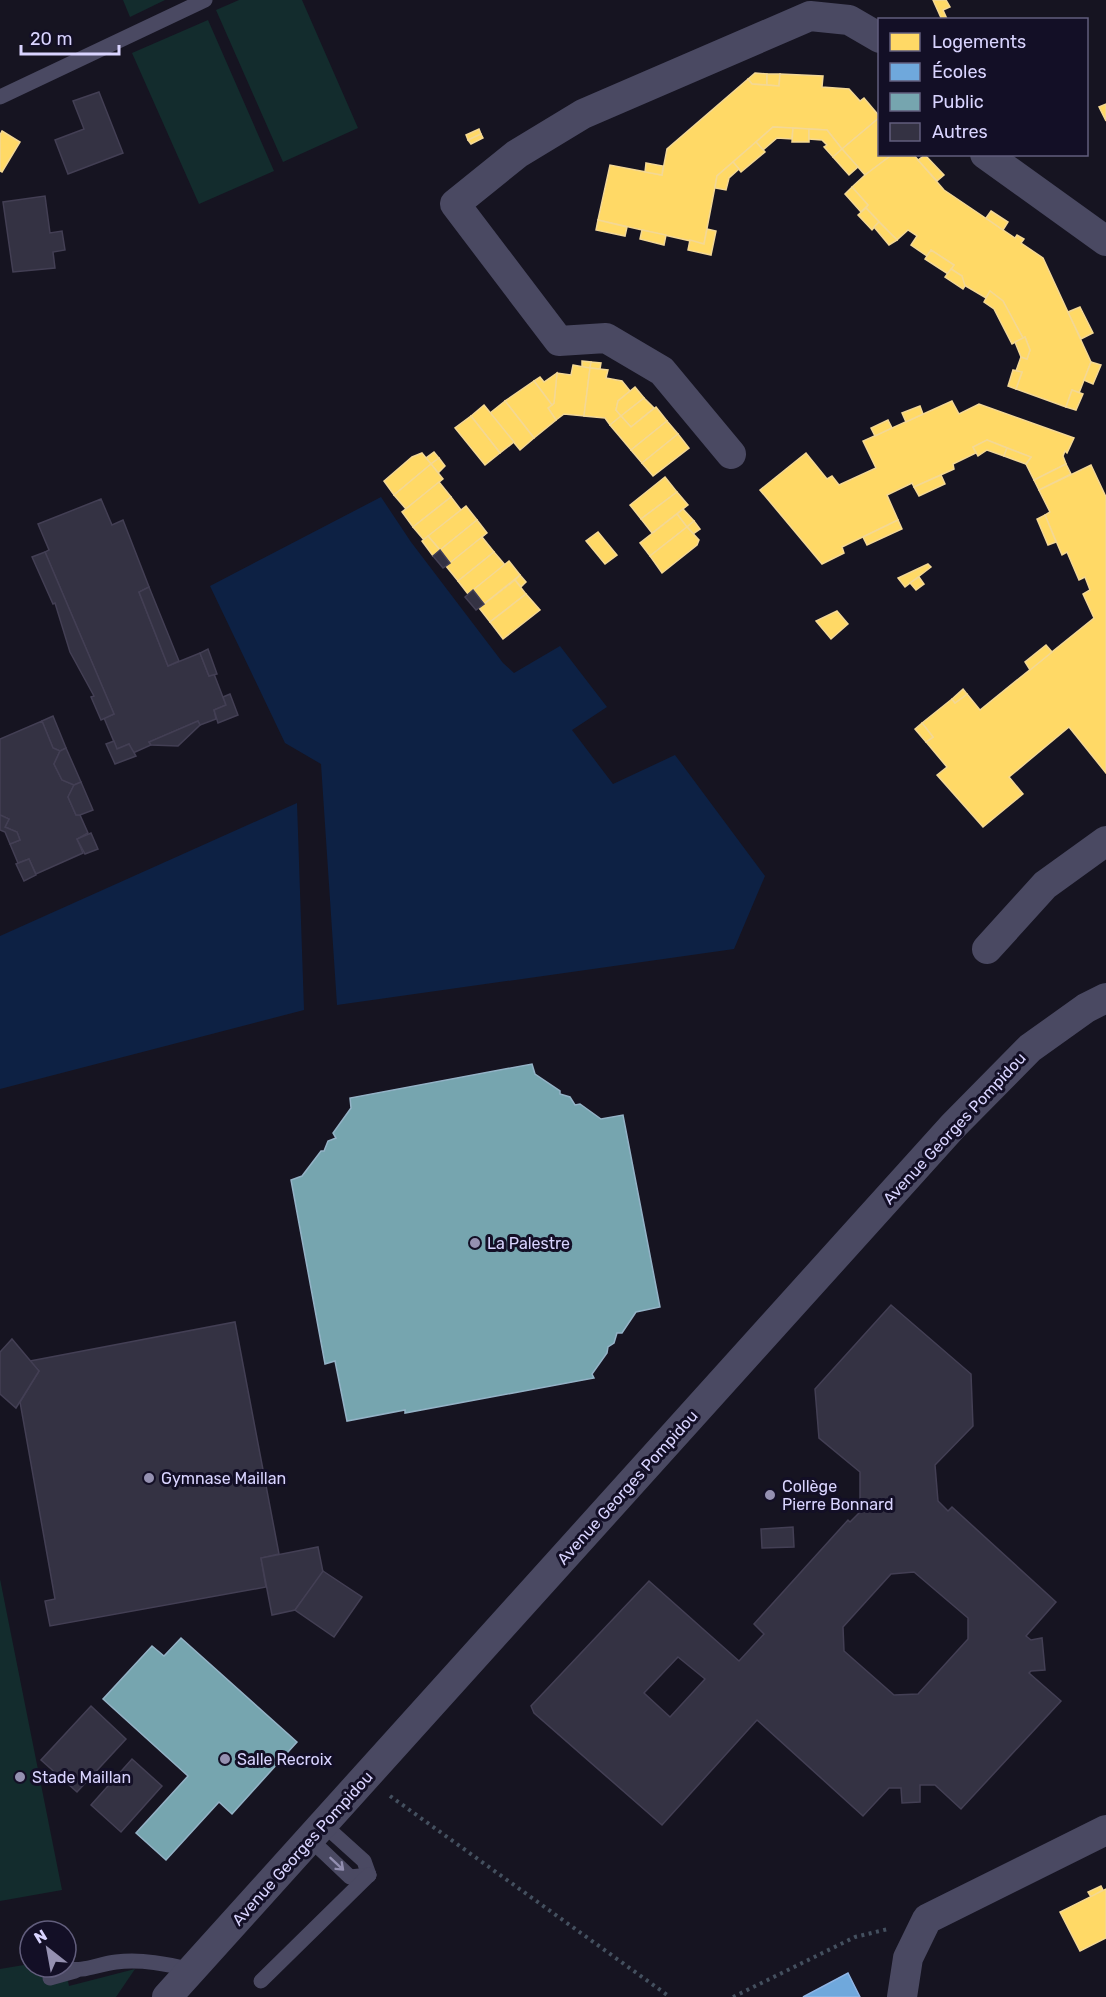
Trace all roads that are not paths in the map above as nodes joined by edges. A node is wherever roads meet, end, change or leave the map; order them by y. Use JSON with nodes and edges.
{"nodes":[{"id":1,"x":205,"y":0,"type":"edge"},
{"id":2,"x":878,"y":37,"type":"edge"},
{"id":3,"x":0,"y":97,"type":"edge"},
{"id":4,"x":988,"y":156,"type":"edge"},
{"id":5,"x":1106,"y":241,"type":"edge"},
{"id":6,"x":731,"y":454,"type":"dead end"},
{"id":7,"x":1106,"y":841,"type":"edge"},
{"id":8,"x":987,"y":949,"type":"dead end"},
{"id":9,"x":1106,"y":998,"type":"edge"},
{"id":10,"x":1106,"y":1830,"type":"edge"},
{"id":11,"x":316,"y":1832,"type":"junction"},
{"id":12,"x":78,"y":1968,"type":"edge"},
{"id":13,"x":192,"y":1970,"type":"junction"},
{"id":14,"x":261,"y":1981,"type":"dead end"},
{"id":15,"x":167,"y":1997,"type":"edge"},
{"id":16,"x":902,"y":1997,"type":"edge"}],
"edges":[{"from":1,"to":3,"type":"lane"},
{"from":2,"to":6,"type":"street"},
{"from":4,"to":5,"type":"street"},
{"from":7,"to":8,"type":"street"},
{"from":9,"to":11,"type":"street","name":"Avenue Georges Pompidou"},
{"from":10,"to":16,"type":"street"},
{"from":11,"to":13,"type":"street","name":"Avenue Georges Pompidou"},
{"from":11,"to":14,"type":"lane"},
{"from":12,"to":13,"type":"lane"},
{"from":13,"to":15,"type":"street","name":"Avenue Georges Pompidou"}]}
